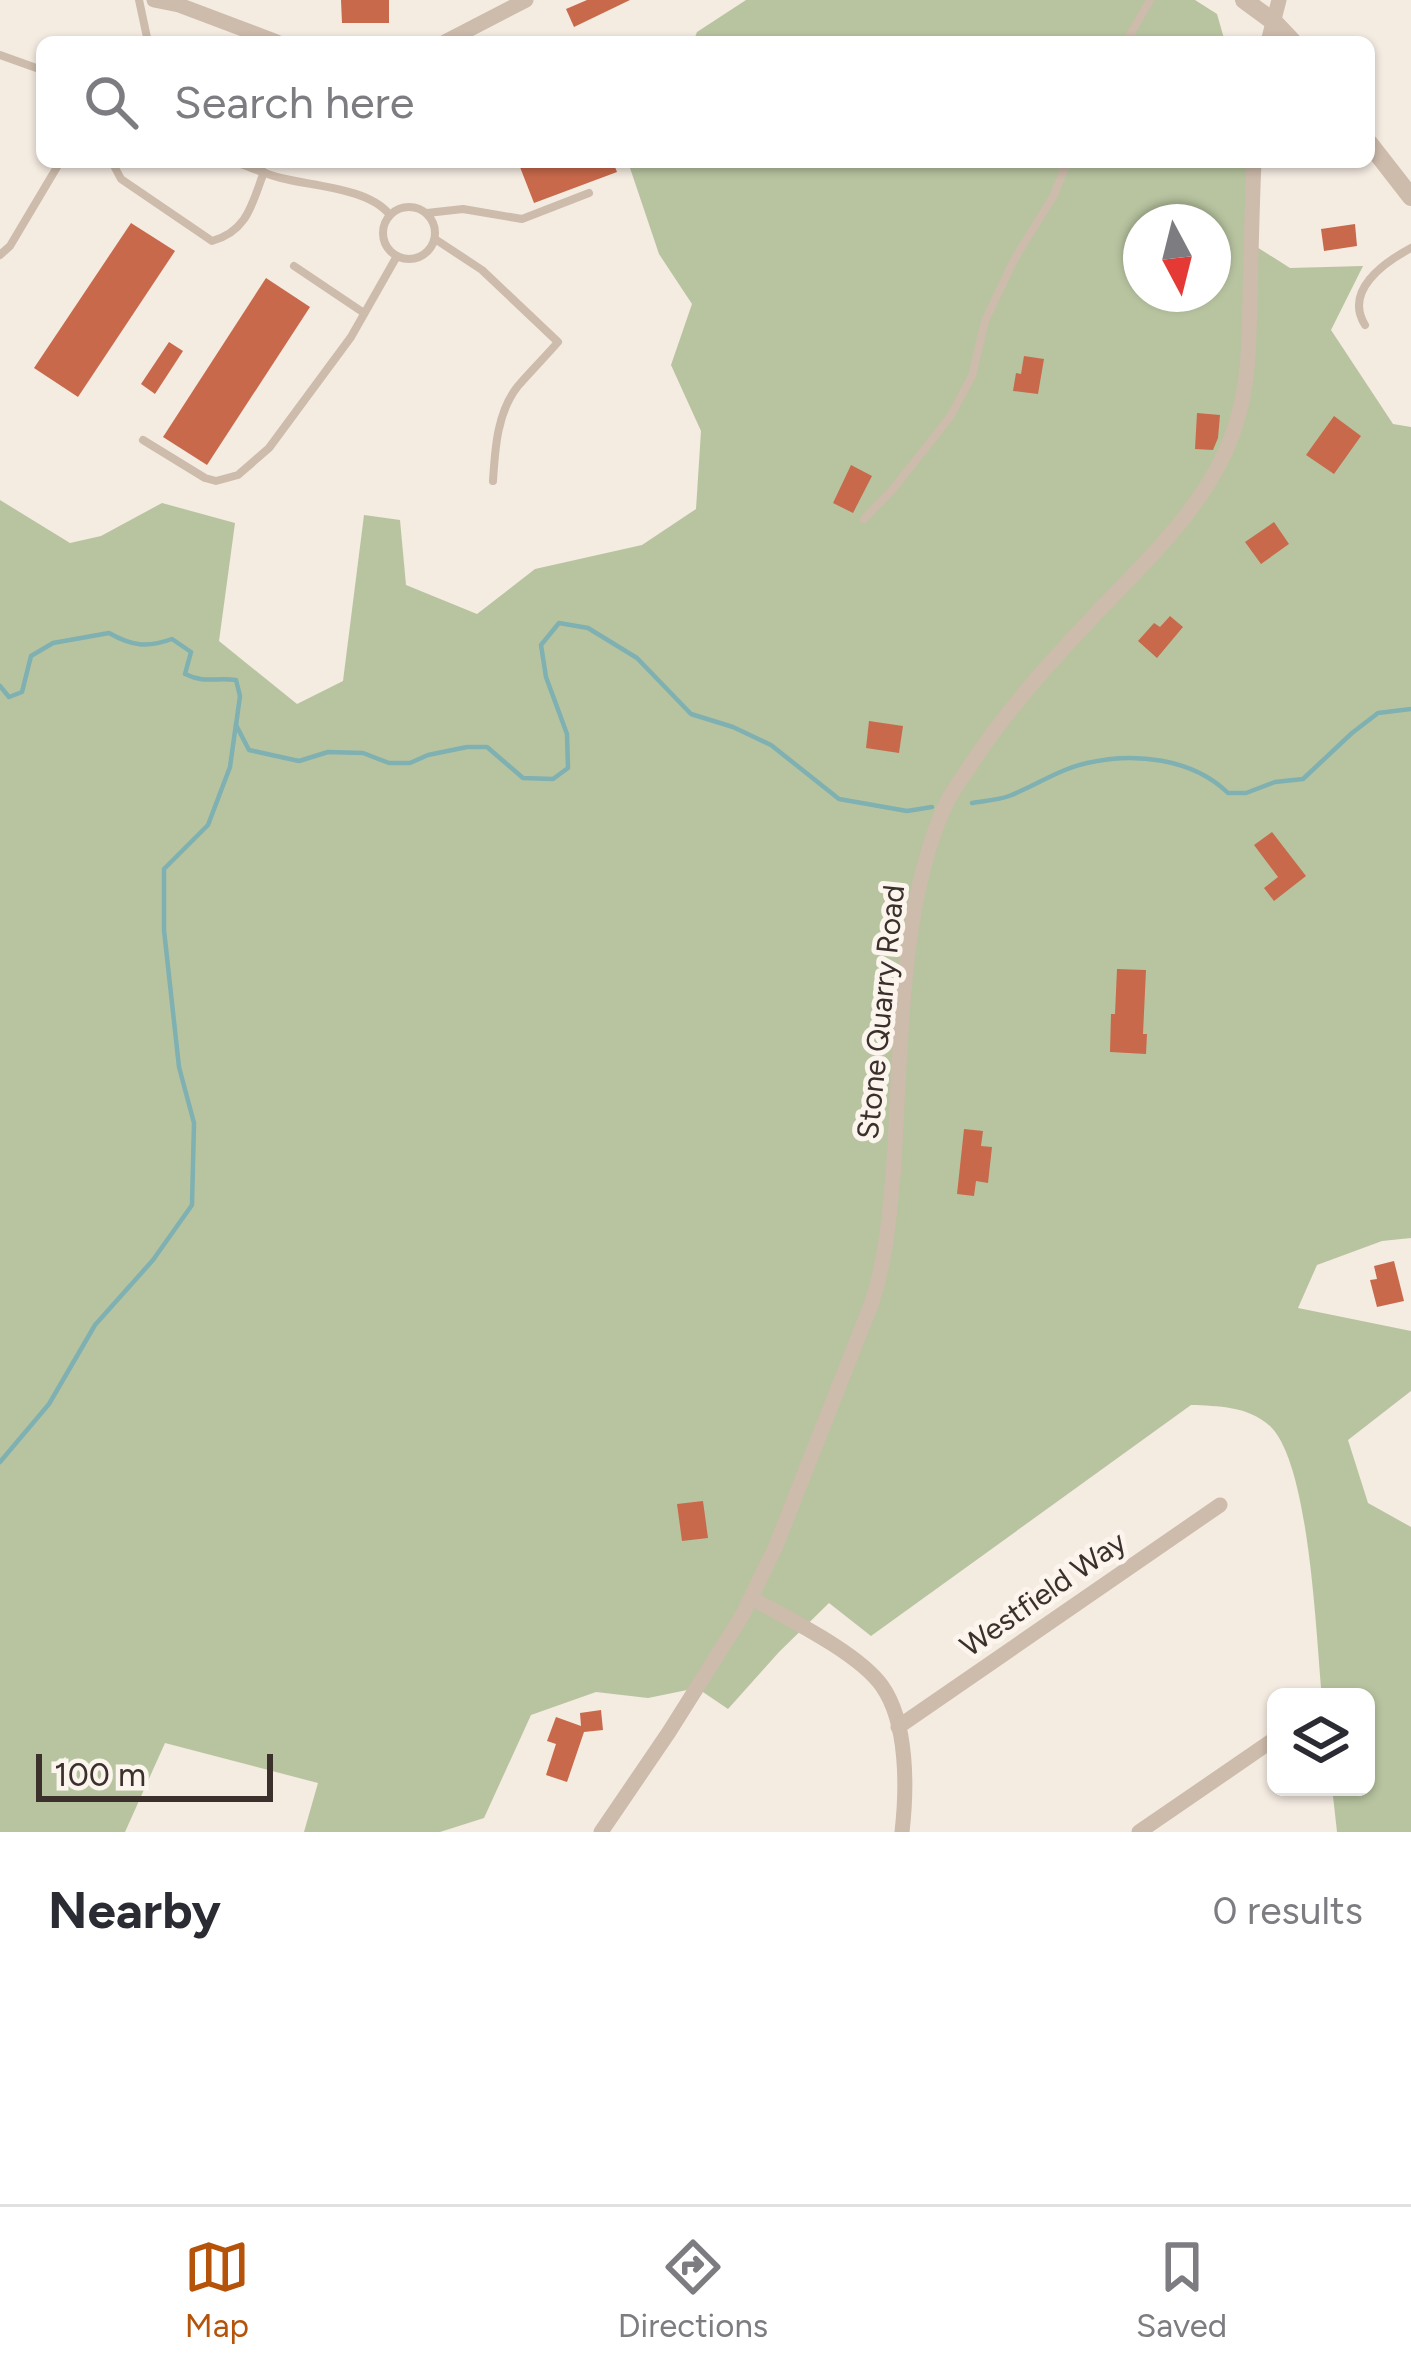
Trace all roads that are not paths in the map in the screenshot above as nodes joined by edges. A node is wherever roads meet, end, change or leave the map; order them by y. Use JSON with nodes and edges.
{"nodes":[{"id":1,"x":139,"y":0,"type":"edge"},
{"id":2,"x":154,"y":0,"type":"edge"},
{"id":3,"x":526,"y":0,"type":"edge"},
{"id":4,"x":1150,"y":0,"type":"edge"},
{"id":5,"x":1244,"y":0,"type":"edge"},
{"id":6,"x":1280,"y":0,"type":"edge"},
{"id":7,"x":1274,"y":22,"type":"junction"},
{"id":8,"x":147,"y":36,"type":"edge"},
{"id":9,"x":261,"y":36,"type":"edge"},
{"id":10,"x":457,"y":36,"type":"edge"},
{"id":11,"x":1129,"y":36,"type":"edge"},
{"id":12,"x":1270,"y":36,"type":"edge"},
{"id":13,"x":1287,"y":36,"type":"edge"},
{"id":14,"x":0,"y":55,"type":"edge"},
{"id":15,"x":36,"y":68,"type":"edge"},
{"id":16,"x":1375,"y":151,"type":"edge"},
{"id":17,"x":56,"y":168,"type":"edge"},
{"id":18,"x":115,"y":168,"type":"edge"},
{"id":19,"x":252,"y":168,"type":"edge"},
{"id":20,"x":1065,"y":168,"type":"edge"},
{"id":21,"x":1254,"y":168,"type":"edge"},
{"id":22,"x":264,"y":172,"type":"junction"},
{"id":23,"x":589,"y":193,"type":"dead end"},
{"id":24,"x":1411,"y":197,"type":"edge"},
{"id":25,"x":427,"y":213,"type":"junction"},
{"id":26,"x":389,"y":214,"type":"junction"},
{"id":27,"x":435,"y":239,"type":"junction"},
{"id":28,"x":1411,"y":248,"type":"edge"},
{"id":29,"x":0,"y":255,"type":"edge"},
{"id":30,"x":398,"y":256,"type":"junction"},
{"id":31,"x":294,"y":266,"type":"dead end"},
{"id":32,"x":364,"y":313,"type":"junction"},
{"id":33,"x":1365,"y":325,"type":"dead end"},
{"id":34,"x":143,"y":440,"type":"dead end"},
{"id":35,"x":494,"y":481,"type":"dead end"},
{"id":36,"x":864,"y":519,"type":"dead end"},
{"id":37,"x":1220,"y":1505,"type":"dead end"},
{"id":38,"x":751,"y":1598,"type":"junction"},
{"id":39,"x":898,"y":1727,"type":"junction"},
{"id":40,"x":1267,"y":1744,"type":"edge"},
{"id":41,"x":601,"y":1832,"type":"edge"},
{"id":42,"x":902,"y":1832,"type":"edge"},
{"id":43,"x":1139,"y":1832,"type":"edge"}],
"edges":[{"from":1,"to":8,"type":"lane"},
{"from":2,"to":9,"type":"street"},
{"from":3,"to":10,"type":"street"},
{"from":4,"to":11,"type":"lane"},
{"from":5,"to":7,"type":"street"},
{"from":6,"to":7,"type":"street"},
{"from":7,"to":12,"type":"street"},
{"from":7,"to":13,"type":"street"},
{"from":14,"to":15,"type":"lane"},
{"from":16,"to":24,"type":"street"},
{"from":17,"to":29,"type":"lane"},
{"from":18,"to":22,"type":"lane"},
{"from":19,"to":22,"type":"lane"},
{"from":20,"to":36,"type":"lane"},
{"from":21,"to":38,"type":"street","name":"Stone Quarry Road"},
{"from":22,"to":26,"type":"lane"},
{"from":23,"to":25,"type":"lane"},
{"from":25,"to":26,"type":"lane"},
{"from":25,"to":27,"type":"lane"},
{"from":26,"to":30,"type":"lane"},
{"from":27,"to":30,"type":"lane"},
{"from":27,"to":35,"type":"lane"},
{"from":28,"to":33,"type":"lane"},
{"from":30,"to":32,"type":"lane"},
{"from":31,"to":32,"type":"lane"},
{"from":32,"to":34,"type":"lane"},
{"from":37,"to":39,"type":"street","name":"Westfield Way"},
{"from":38,"to":39,"type":"street"},
{"from":38,"to":41,"type":"street","name":"Stone Quarry Road"},
{"from":39,"to":42,"type":"street"},
{"from":40,"to":43,"type":"street"}]}
